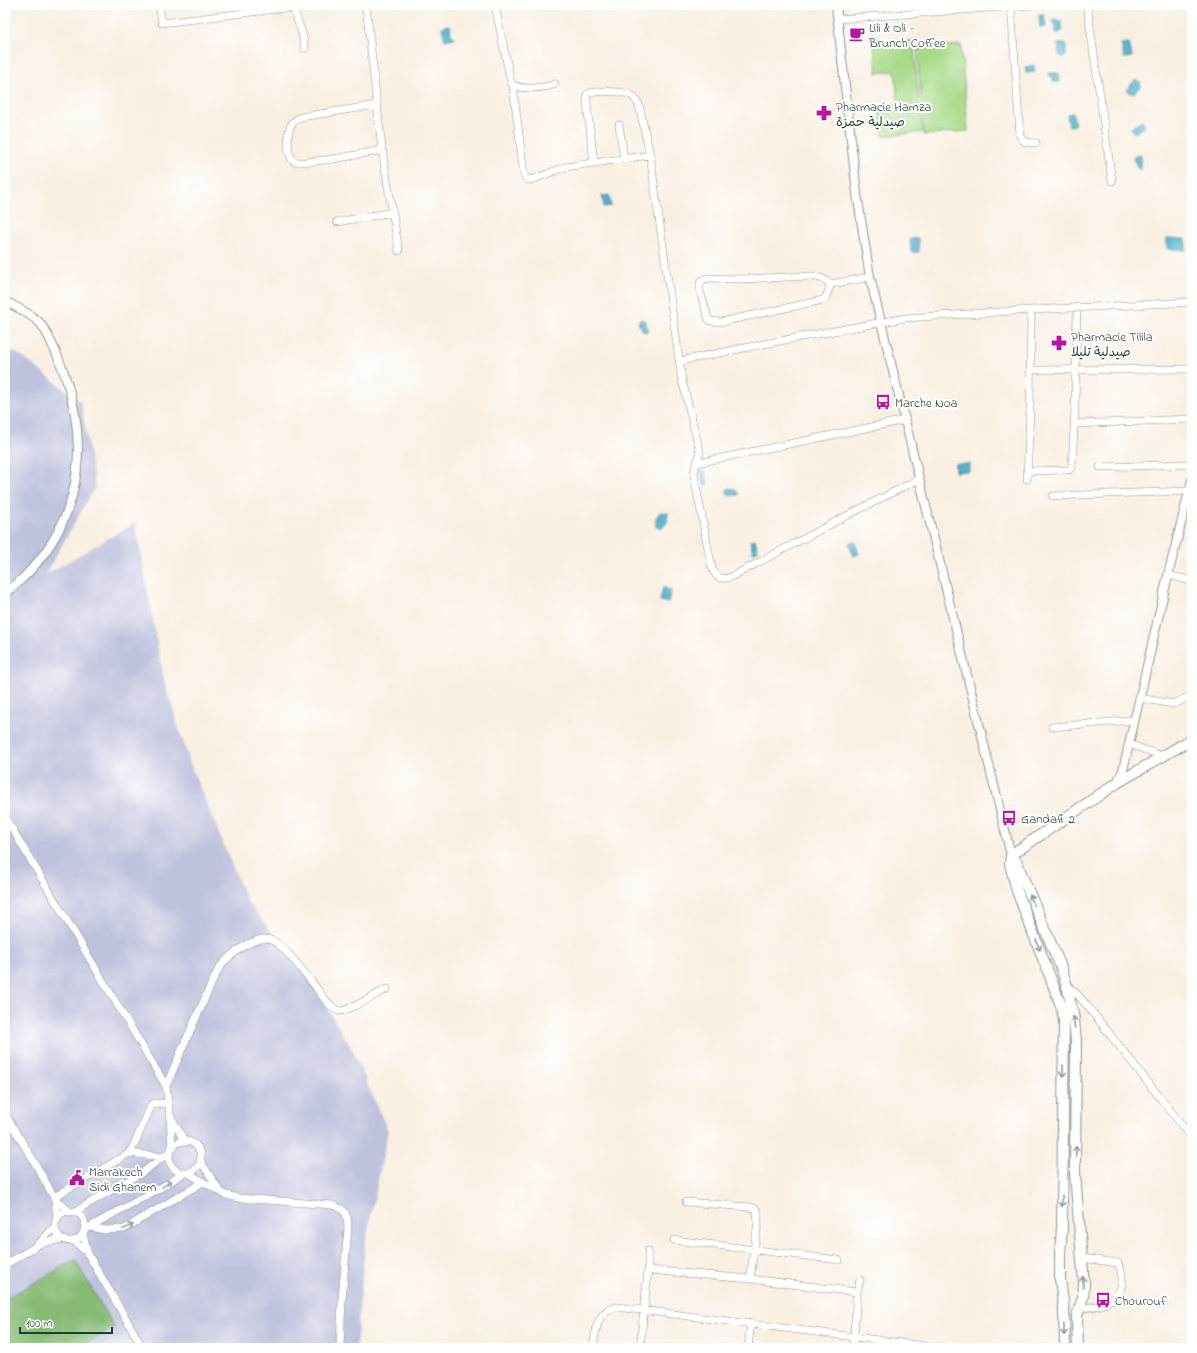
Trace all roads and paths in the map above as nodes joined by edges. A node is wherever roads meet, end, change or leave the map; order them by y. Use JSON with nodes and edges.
{"nodes":[{"id":1,"x":159,"y":5,"type":"edge"},
{"id":2,"x":366,"y":5,"type":"edge"},
{"id":3,"x":495,"y":5,"type":"edge"},
{"id":4,"x":836,"y":5,"type":"edge"},
{"id":5,"x":1031,"y":5,"type":"edge"},
{"id":6,"x":1087,"y":5,"type":"edge"},
{"id":7,"x":293,"y":6,"type":"edge"},
{"id":8,"x":1011,"y":6,"type":"edge"},
{"id":9,"x":927,"y":9,"type":"edge"},
{"id":10,"x":838,"y":18,"type":"junction"},
{"id":11,"x":305,"y":48,"type":"dead end"},
{"id":12,"x":555,"y":84,"type":"dead end"},
{"id":13,"x":513,"y":86,"type":"junction"},
{"id":14,"x":377,"y":105,"type":"junction"},
{"id":15,"x":619,"y":125,"type":"dead end"},
{"id":16,"x":1036,"y":143,"type":"dead end"},
{"id":17,"x":382,"y":150,"type":"junction"},
{"id":18,"x":650,"y":155,"type":"junction"},
{"id":19,"x":624,"y":159,"type":"junction"},
{"id":20,"x":594,"y":163,"type":"junction"},
{"id":21,"x":1112,"y":181,"type":"dead end"},
{"id":22,"x":392,"y":212,"type":"junction"},
{"id":23,"x":337,"y":222,"type":"dead end"},
{"id":24,"x":399,"y":251,"type":"dead end"},
{"id":25,"x":870,"y":277,"type":"junction"},
{"id":26,"x":831,"y":284,"type":"junction"},
{"id":27,"x":5,"y":301,"type":"edge"},
{"id":28,"x":1192,"y":302,"type":"edge"},
{"id":29,"x":1077,"y":307,"type":"junction"},
{"id":30,"x":1030,"y":310,"type":"junction"},
{"id":31,"x":881,"y":322,"type":"junction"},
{"id":32,"x":680,"y":361,"type":"junction"},
{"id":33,"x":1192,"y":369,"type":"edge"},
{"id":34,"x":1030,"y":370,"type":"junction"},
{"id":35,"x":1076,"y":370,"type":"junction"},
{"id":36,"x":1192,"y":419,"type":"edge"},
{"id":37,"x":905,"y":420,"type":"junction"},
{"id":38,"x":1075,"y":424,"type":"junction"},
{"id":39,"x":697,"y":464,"type":"junction"},
{"id":40,"x":1192,"y":464,"type":"edge"},
{"id":41,"x":1100,"y":467,"type":"dead end"},
{"id":42,"x":1027,"y":470,"type":"junction"},
{"id":43,"x":919,"y":479,"type":"junction"},
{"id":44,"x":1027,"y":479,"type":"dead end"},
{"id":45,"x":1192,"y":480,"type":"edge"},
{"id":46,"x":1189,"y":491,"type":"junction"},
{"id":47,"x":1053,"y":496,"type":"dead end"},
{"id":48,"x":1168,"y":575,"type":"junction"},
{"id":49,"x":1192,"y":581,"type":"edge"},
{"id":50,"x":5,"y":594,"type":"edge"},
{"id":51,"x":1192,"y":695,"type":"edge"},
{"id":52,"x":1139,"y":698,"type":"junction"},
{"id":53,"x":1134,"y":720,"type":"junction"},
{"id":54,"x":1052,"y":727,"type":"dead end"},
{"id":55,"x":1192,"y":739,"type":"edge"},
{"id":56,"x":1129,"y":744,"type":"junction"},
{"id":57,"x":1162,"y":756,"type":"junction"},
{"id":58,"x":1117,"y":783,"type":"junction"},
{"id":59,"x":5,"y":817,"type":"edge"},
{"id":60,"x":1011,"y":855,"type":"junction"},
{"id":61,"x":1067,"y":986,"type":"junction"},
{"id":62,"x":387,"y":988,"type":"dead end"},
{"id":63,"x":166,"y":1086,"type":"junction"},
{"id":64,"x":168,"y":1104,"type":"junction"},
{"id":65,"x":5,"y":1114,"type":"edge"},
{"id":66,"x":170,"y":1115,"type":"junction"},
{"id":67,"x":1189,"y":1130,"type":"edge"},
{"id":68,"x":1192,"y":1138,"type":"edge"},
{"id":69,"x":185,"y":1142,"type":"junction"},
{"id":70,"x":171,"y":1150,"type":"junction"},
{"id":71,"x":129,"y":1153,"type":"junction"},
{"id":72,"x":164,"y":1157,"type":"junction"},
{"id":73,"x":200,"y":1160,"type":"junction"},
{"id":74,"x":186,"y":1173,"type":"junction"},
{"id":75,"x":203,"y":1182,"type":"junction"},
{"id":76,"x":219,"y":1190,"type":"junction"},
{"id":77,"x":55,"y":1198,"type":"junction"},
{"id":78,"x":686,"y":1202,"type":"dead end"},
{"id":79,"x":72,"y":1212,"type":"junction"},
{"id":80,"x":56,"y":1222,"type":"junction"},
{"id":81,"x":86,"y":1231,"type":"junction"},
{"id":82,"x":1080,"y":1232,"type":"junction"},
{"id":83,"x":1061,"y":1235,"type":"junction"},
{"id":84,"x":62,"y":1239,"type":"junction"},
{"id":85,"x":674,"y":1240,"type":"dead end"},
{"id":86,"x":74,"y":1241,"type":"junction"},
{"id":87,"x":38,"y":1244,"type":"junction"},
{"id":88,"x":753,"y":1250,"type":"junction"},
{"id":89,"x":648,"y":1251,"type":"dead end"},
{"id":90,"x":88,"y":1254,"type":"junction"},
{"id":91,"x":1082,"y":1258,"type":"junction"},
{"id":92,"x":839,"y":1260,"type":"dead end"},
{"id":93,"x":5,"y":1265,"type":"edge"},
{"id":94,"x":648,"y":1270,"type":"junction"},
{"id":95,"x":750,"y":1279,"type":"junction"},
{"id":96,"x":860,"y":1280,"type":"dead end"},
{"id":97,"x":857,"y":1292,"type":"junction"},
{"id":98,"x":1062,"y":1300,"type":"junction"},
{"id":99,"x":1081,"y":1304,"type":"junction"},
{"id":100,"x":644,"y":1309,"type":"junction"},
{"id":101,"x":751,"y":1324,"type":"junction"},
{"id":102,"x":854,"y":1337,"type":"junction"},
{"id":103,"x":143,"y":1348,"type":"edge"},
{"id":104,"x":340,"y":1348,"type":"edge"},
{"id":105,"x":594,"y":1348,"type":"edge"},
{"id":106,"x":640,"y":1348,"type":"edge"},
{"id":107,"x":748,"y":1348,"type":"edge"},
{"id":108,"x":853,"y":1348,"type":"edge"},
{"id":109,"x":942,"y":1348,"type":"edge"},
{"id":110,"x":1065,"y":1348,"type":"edge"},
{"id":111,"x":1078,"y":1348,"type":"edge"}],
"edges":[{"from":1,"to":7,"type":"street"},
{"from":2,"to":14,"type":"street"},
{"from":3,"to":13,"type":"street"},
{"from":4,"to":10,"type":"street"},
{"from":5,"to":8,"type":"street"},
{"from":6,"to":21,"type":"street"},
{"from":7,"to":11,"type":"street"},
{"from":8,"to":9,"type":"street"},
{"from":8,"to":16,"type":"street"},
{"from":9,"to":10,"type":"street"},
{"from":10,"to":25,"type":"street"},
{"from":12,"to":13,"type":"street"},
{"from":13,"to":20,"type":"street"},
{"from":14,"to":17,"type":"street"},
{"from":14,"to":17,"type":"street"},
{"from":15,"to":19,"type":"street"},
{"from":17,"to":22,"type":"street"},
{"from":18,"to":19,"type":"street"},
{"from":18,"to":20,"type":"street"},
{"from":18,"to":32,"type":"street"},
{"from":19,"to":20,"type":"street"},
{"from":22,"to":23,"type":"street"},
{"from":22,"to":24,"type":"street"},
{"from":25,"to":26,"type":"street"},
{"from":25,"to":31,"type":"street"},
{"from":26,"to":26,"type":"street"},
{"from":27,"to":50,"type":"street"},
{"from":28,"to":29,"type":"street"},
{"from":29,"to":30,"type":"street"},
{"from":29,"to":35,"type":"street"},
{"from":30,"to":31,"type":"street"},
{"from":30,"to":34,"type":"street"},
{"from":31,"to":32,"type":"street"},
{"from":31,"to":37,"type":"street"},
{"from":32,"to":39,"type":"street"},
{"from":33,"to":35,"type":"street"},
{"from":34,"to":35,"type":"street"},
{"from":34,"to":42,"type":"street"},
{"from":35,"to":38,"type":"street"},
{"from":36,"to":38,"type":"street"},
{"from":37,"to":39,"type":"street"},
{"from":37,"to":43,"type":"street"},
{"from":38,"to":42,"type":"street"},
{"from":39,"to":43,"type":"street"},
{"from":40,"to":41,"type":"street"},
{"from":42,"to":44,"type":"street"},
{"from":43,"to":60,"type":"street"},
{"from":45,"to":46,"type":"street"},
{"from":46,"to":47,"type":"street"},
{"from":46,"to":48,"type":"street"},
{"from":48,"to":49,"type":"street"},
{"from":48,"to":52,"type":"street"},
{"from":51,"to":52,"type":"street"},
{"from":52,"to":53,"type":"street"},
{"from":53,"to":54,"type":"street"},
{"from":53,"to":56,"type":"street"},
{"from":55,"to":57,"type":"main road"},
{"from":56,"to":57,"type":"street"},
{"from":56,"to":58,"type":"street"},
{"from":57,"to":58,"type":"main road"},
{"from":58,"to":60,"type":"main road"},
{"from":59,"to":63,"type":"street"},
{"from":61,"to":60,"type":"main road","one_way":true},
{"from":60,"to":83,"type":"main road","one_way":true},
{"from":61,"to":67,"type":"street"},
{"from":82,"to":61,"type":"main road","one_way":true},
{"from":62,"to":63,"type":"street"},
{"from":63,"to":64,"type":"street"},
{"from":64,"to":66,"type":"street"},
{"from":64,"to":71,"type":"street"},
{"from":65,"to":77,"type":"street"},
{"from":66,"to":69,"type":"street"},
{"from":66,"to":70,"type":"street"},
{"from":67,"to":68,"type":"street"},
{"from":69,"to":70,"type":"street"},
{"from":69,"to":73,"type":"street"},
{"from":70,"to":72,"type":"street"},
{"from":70,"to":74,"type":"street"},
{"from":71,"to":72,"type":"street"},
{"from":71,"to":77,"type":"street"},
{"from":72,"to":79,"type":"street"},
{"from":73,"to":74,"type":"street"},
{"from":73,"to":76,"type":"street"},
{"from":74,"to":75,"type":"street"},
{"from":81,"to":74,"type":"street","one_way":true},
{"from":75,"to":76,"type":"street"},
{"from":81,"to":75,"type":"street","one_way":true},
{"from":76,"to":104,"type":"street"},
{"from":77,"to":79,"type":"street"},
{"from":77,"to":80,"type":"street"},
{"from":78,"to":88,"type":"street"},
{"from":79,"to":80,"type":"street"},
{"from":79,"to":81,"type":"street"},
{"from":80,"to":84,"type":"street"},
{"from":80,"to":87,"type":"street"},
{"from":81,"to":86,"type":"street"},
{"from":81,"to":90,"type":"street"},
{"from":82,"to":83,"type":"main road"},
{"from":82,"to":91,"type":"main road"},
{"from":83,"to":98,"type":"main road"},
{"from":84,"to":86,"type":"street"},
{"from":84,"to":87,"type":"street"},
{"from":85,"to":88,"type":"street"},
{"from":86,"to":90,"type":"street"},
{"from":87,"to":93,"type":"street"},
{"from":88,"to":92,"type":"street"},
{"from":88,"to":95,"type":"street"},
{"from":89,"to":94,"type":"street"},
{"from":90,"to":103,"type":"street"},
{"from":99,"to":91,"type":"main road","one_way":true},
{"from":91,"to":99,"type":"street"},
{"from":94,"to":95,"type":"street"},
{"from":94,"to":100,"type":"street"},
{"from":95,"to":97,"type":"street"},
{"from":96,"to":97,"type":"street"},
{"from":97,"to":102,"type":"street"},
{"from":98,"to":99,"type":"main road"},
{"from":98,"to":110,"type":"main road","one_way":true},
{"from":99,"to":111,"type":"main road"},
{"from":100,"to":101,"type":"street"},
{"from":100,"to":105,"type":"street"},
{"from":100,"to":106,"type":"street"},
{"from":101,"to":102,"type":"street"},
{"from":101,"to":107,"type":"street"},
{"from":102,"to":108,"type":"street"},
{"from":102,"to":109,"type":"street"}]}
